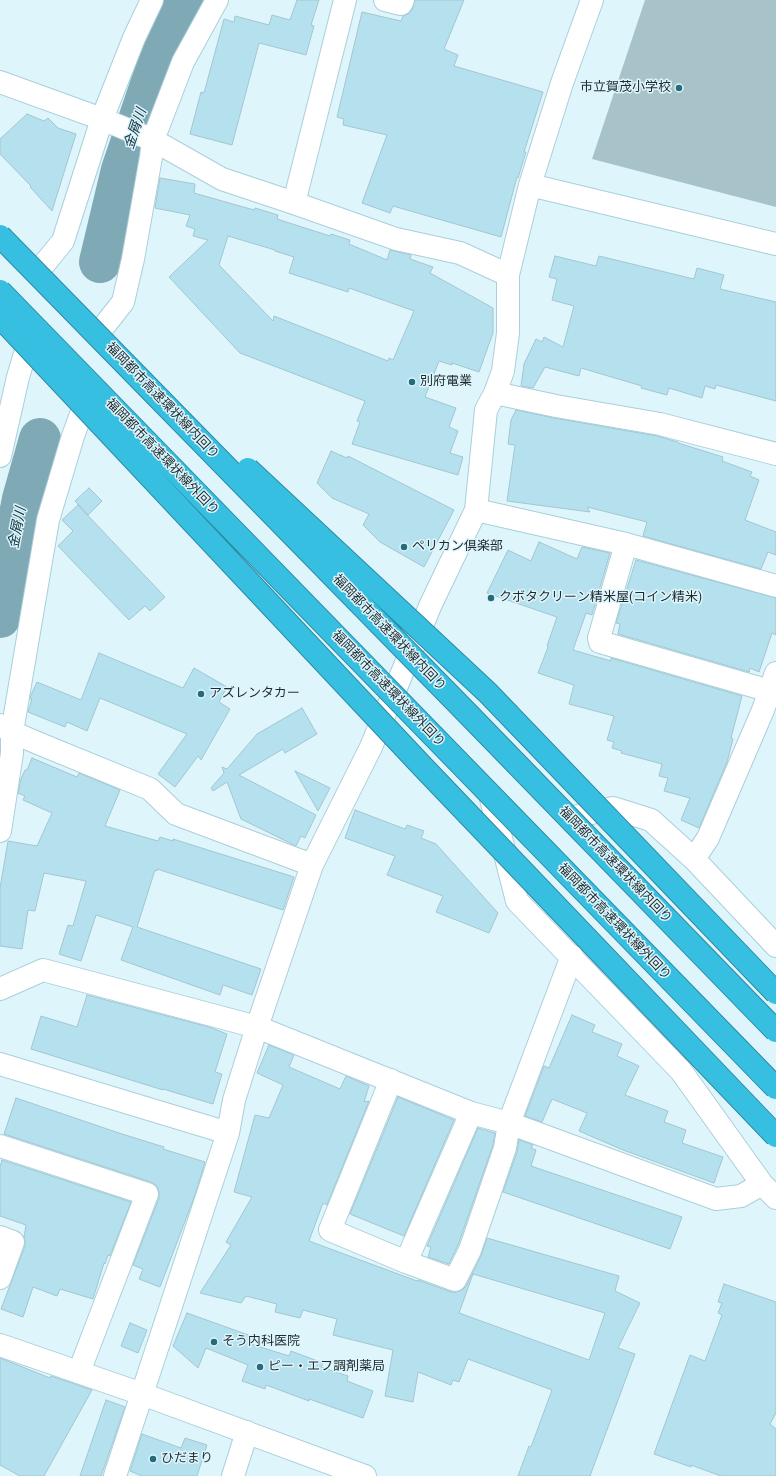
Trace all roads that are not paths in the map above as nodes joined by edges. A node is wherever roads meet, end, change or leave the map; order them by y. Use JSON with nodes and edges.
{"nodes":[{"id":1,"x":152,"y":0,"type":"edge"},
{"id":2,"x":217,"y":0,"type":"edge"},
{"id":3,"x":345,"y":0,"type":"edge"},
{"id":4,"x":385,"y":0,"type":"edge"},
{"id":5,"x":403,"y":0,"type":"edge"},
{"id":6,"x":592,"y":0,"type":"edge"},
{"id":7,"x":0,"y":82,"type":"edge"},
{"id":8,"x":102,"y":119,"type":"junction"},
{"id":9,"x":153,"y":140,"type":"junction"},
{"id":10,"x":530,"y":185,"type":"junction"},
{"id":11,"x":294,"y":203,"type":"junction"},
{"id":12,"x":0,"y":236,"type":"edge"},
{"id":13,"x":776,"y":244,"type":"edge"},
{"id":14,"x":32,"y":263,"type":"junction"},
{"id":15,"x":508,"y":275,"type":"junction"},
{"id":16,"x":0,"y":291,"type":"edge"},
{"id":17,"x":0,"y":317,"type":"edge"},
{"id":18,"x":101,"y":330,"type":"dead end"},
{"id":19,"x":31,"y":334,"type":"dead end"},
{"id":20,"x":495,"y":393,"type":"junction"},
{"id":21,"x":88,"y":395,"type":"dead end"},
{"id":22,"x":776,"y":454,"type":"edge"},
{"id":23,"x":0,"y":456,"type":"edge"},
{"id":24,"x":476,"y":510,"type":"junction"},
{"id":25,"x":626,"y":544,"type":"junction"},
{"id":26,"x":776,"y":586,"type":"edge"},
{"id":27,"x":773,"y":682,"type":"edge"},
{"id":28,"x":6,"y":728,"type":"edge"},
{"id":29,"x":491,"y":799,"type":"dead end"},
{"id":30,"x":578,"y":816,"type":"dead end"},
{"id":31,"x":0,"y":831,"type":"edge"},
{"id":32,"x":694,"y":859,"type":"junction"},
{"id":33,"x":312,"y":865,"type":"junction"},
{"id":34,"x":776,"y":946,"type":"edge"},
{"id":35,"x":572,"y":956,"type":"junction"},
{"id":36,"x":0,"y":990,"type":"edge"},
{"id":37,"x":776,"y":993,"type":"edge"},
{"id":38,"x":257,"y":1027,"type":"junction"},
{"id":39,"x":776,"y":1031,"type":"edge"},
{"id":40,"x":0,"y":1064,"type":"edge"},
{"id":41,"x":391,"y":1080,"type":"junction"},
{"id":42,"x":776,"y":1088,"type":"edge"},
{"id":43,"x":471,"y":1113,"type":"junction"},
{"id":44,"x":509,"y":1123,"type":"junction"},
{"id":45,"x":228,"y":1133,"type":"junction"},
{"id":46,"x":776,"y":1136,"type":"edge"},
{"id":47,"x":0,"y":1146,"type":"edge"},
{"id":48,"x":769,"y":1191,"type":"edge"},
{"id":49,"x":0,"y":1237,"type":"edge"},
{"id":50,"x":406,"y":1262,"type":"junction"},
{"id":51,"x":0,"y":1278,"type":"edge"},
{"id":52,"x":0,"y":1345,"type":"edge"},
{"id":53,"x":79,"y":1372,"type":"junction"},
{"id":54,"x":142,"y":1394,"type":"junction"},
{"id":55,"x":247,"y":1432,"type":"junction"},
{"id":56,"x":115,"y":1476,"type":"edge"},
{"id":57,"x":233,"y":1476,"type":"edge"},
{"id":58,"x":364,"y":1476,"type":"edge"}],
"edges":[{"from":1,"to":8,"type":"street"},
{"from":2,"to":9,"type":"street"},
{"from":3,"to":11,"type":"street"},
{"from":4,"to":5,"type":"street"},
{"from":6,"to":10,"type":"street"},
{"from":7,"to":8,"type":"street"},
{"from":8,"to":9,"type":"street"},
{"from":8,"to":14,"type":"street"},
{"from":9,"to":11,"type":"street"},
{"from":9,"to":18,"type":"street"},
{"from":10,"to":13,"type":"street"},
{"from":10,"to":15,"type":"street"},
{"from":11,"to":15,"type":"street"},
{"from":12,"to":14,"type":"highway","name":"福岡都市高速環状線内回り","bridge":true},
{"from":14,"to":37,"type":"highway","bridge":true},
{"from":14,"to":39,"type":"highway","name":"福岡都市高速環状線内回り","bridge":true},
{"from":15,"to":20,"type":"street"},
{"from":16,"to":42,"type":"highway","name":"福岡都市高速環状線外回り","bridge":true},
{"from":17,"to":46,"type":"highway","bridge":true},
{"from":19,"to":23,"type":"street"},
{"from":20,"to":22,"type":"street"},
{"from":20,"to":24,"type":"street"},
{"from":21,"to":28,"type":"street"},
{"from":24,"to":25,"type":"street"},
{"from":24,"to":33,"type":"street"},
{"from":25,"to":26,"type":"street"},
{"from":25,"to":27,"type":"street"},
{"from":27,"to":32,"type":"street"},
{"from":28,"to":31,"type":"street"},
{"from":28,"to":33,"type":"street"},
{"from":29,"to":35,"type":"street"},
{"from":30,"to":32,"type":"street"},
{"from":32,"to":34,"type":"street"},
{"from":33,"to":38,"type":"street"},
{"from":35,"to":44,"type":"street"},
{"from":35,"to":48,"type":"street"},
{"from":36,"to":38,"type":"street"},
{"from":38,"to":41,"type":"street"},
{"from":38,"to":45,"type":"street"},
{"from":40,"to":45,"type":"street"},
{"from":41,"to":43,"type":"street"},
{"from":41,"to":50,"type":"street"},
{"from":43,"to":44,"type":"street"},
{"from":43,"to":50,"type":"street"},
{"from":44,"to":48,"type":"street"},
{"from":44,"to":50,"type":"street"},
{"from":45,"to":54,"type":"street"},
{"from":47,"to":53,"type":"street"},
{"from":49,"to":51,"type":"street"},
{"from":52,"to":53,"type":"street"},
{"from":53,"to":54,"type":"street"},
{"from":54,"to":55,"type":"street"},
{"from":54,"to":56,"type":"street"},
{"from":55,"to":57,"type":"street"},
{"from":55,"to":58,"type":"street"}]}
